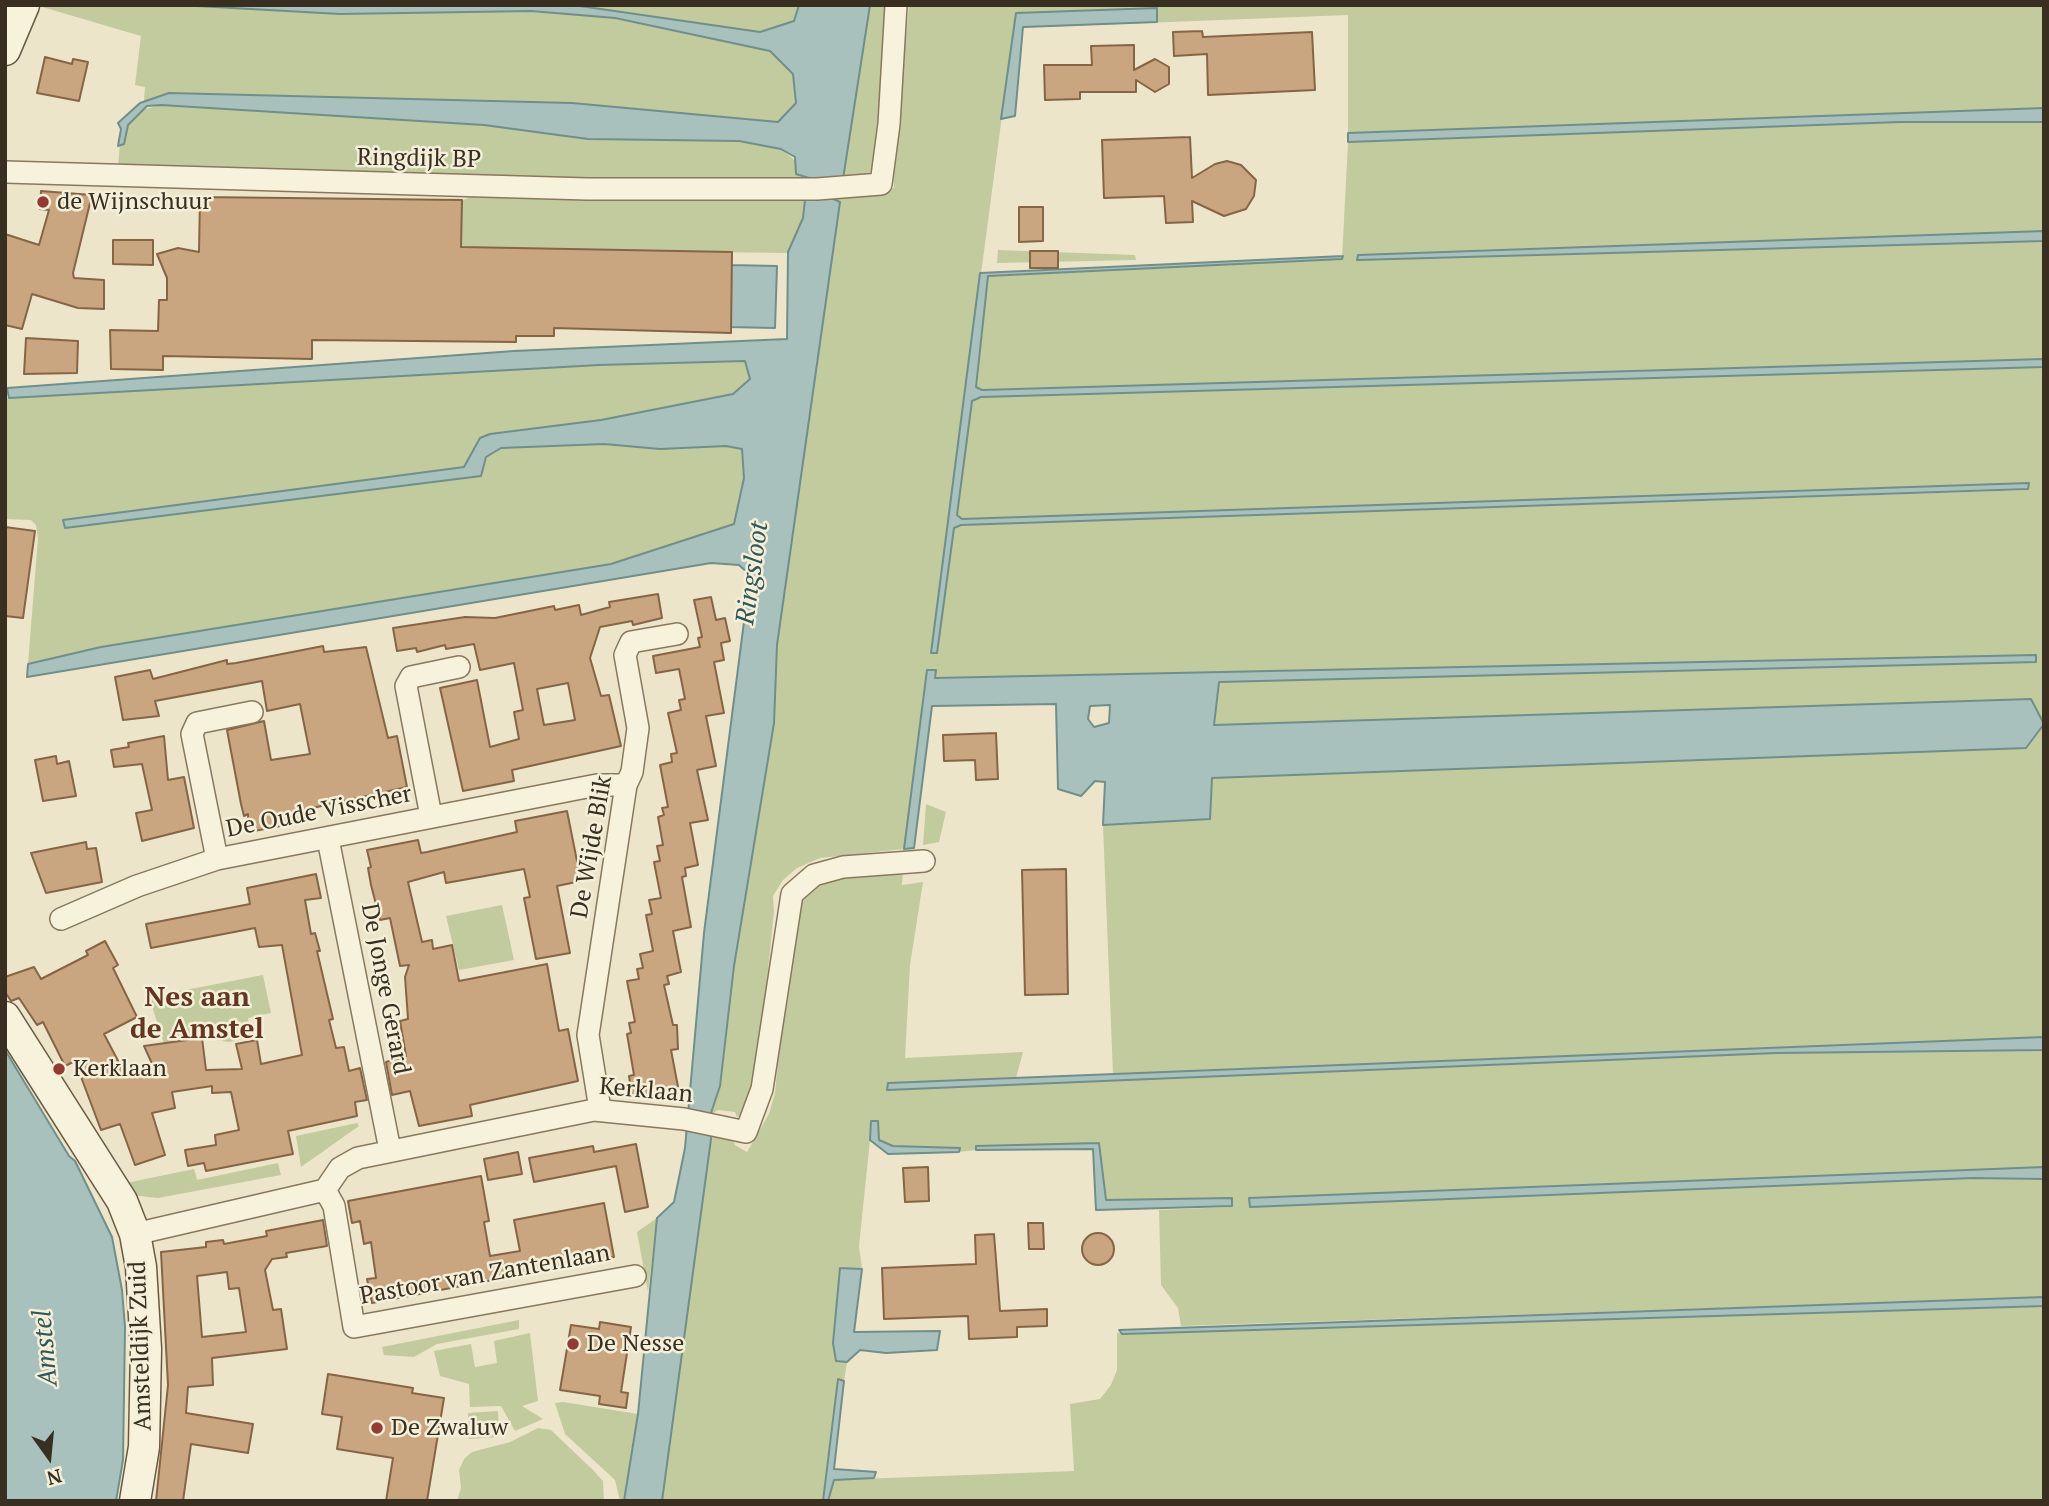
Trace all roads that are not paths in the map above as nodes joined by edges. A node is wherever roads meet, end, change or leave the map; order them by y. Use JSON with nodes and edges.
{"nodes":[{"id":1,"x":23,"y":5,"type":"edge"},
{"id":2,"x":896,"y":5,"type":"edge"},
{"id":3,"x":5,"y":50,"type":"edge"},
{"id":4,"x":5,"y":172,"type":"edge"},
{"id":5,"x":677,"y":634,"type":"dead end"},
{"id":6,"x":459,"y":667,"type":"dead end"},
{"id":7,"x":252,"y":712,"type":"dead end"},
{"id":8,"x":626,"y":785,"type":"junction"},
{"id":9,"x":431,"y":816,"type":"junction"},
{"id":10,"x":328,"y":839,"type":"junction"},
{"id":11,"x":217,"y":859,"type":"junction"},
{"id":12,"x":924,"y":861,"type":"dead end"},
{"id":13,"x":61,"y":919,"type":"dead end"},
{"id":14,"x":5,"y":1017,"type":"edge"},
{"id":15,"x":600,"y":1109,"type":"junction"},
{"id":16,"x":390,"y":1150,"type":"junction"},
{"id":17,"x":325,"y":1191,"type":"junction"},
{"id":18,"x":135,"y":1234,"type":"junction"},
{"id":19,"x":635,"y":1276,"type":"dead end"},
{"id":20,"x":135,"y":1501,"type":"edge"}],
"edges":[{"from":1,"to":3,"type":"street"},
{"from":2,"to":4,"type":"street","name":"Ringdijk BP"},
{"from":5,"to":8,"type":"street","name":"De Wijde Blik"},
{"from":6,"to":9,"type":"street","name":"De Oude Visscher"},
{"from":7,"to":11,"type":"street","name":"De Oude Visscher"},
{"from":8,"to":9,"type":"street","name":"De Oude Visscher"},
{"from":8,"to":15,"type":"street","name":"De Wijde Blik"},
{"from":9,"to":10,"type":"street","name":"De Oude Visscher"},
{"from":10,"to":11,"type":"street","name":"De Oude Visscher"},
{"from":10,"to":16,"type":"street","name":"De Jonge Gerard"},
{"from":11,"to":13,"type":"street","name":"De Oude Visscher"},
{"from":12,"to":15,"type":"street","name":"Kerklaan"},
{"from":14,"to":18,"type":"street","name":"Amsteldijk Zuid"},
{"from":15,"to":16,"type":"street","name":"Kerklaan"},
{"from":16,"to":17,"type":"street","name":"Kerklaan"},
{"from":17,"to":18,"type":"street"},
{"from":17,"to":19,"type":"street","name":"Pastoor van Zantenlaan"},
{"from":18,"to":20,"type":"street","name":"Amsteldijk Zuid"}]}
